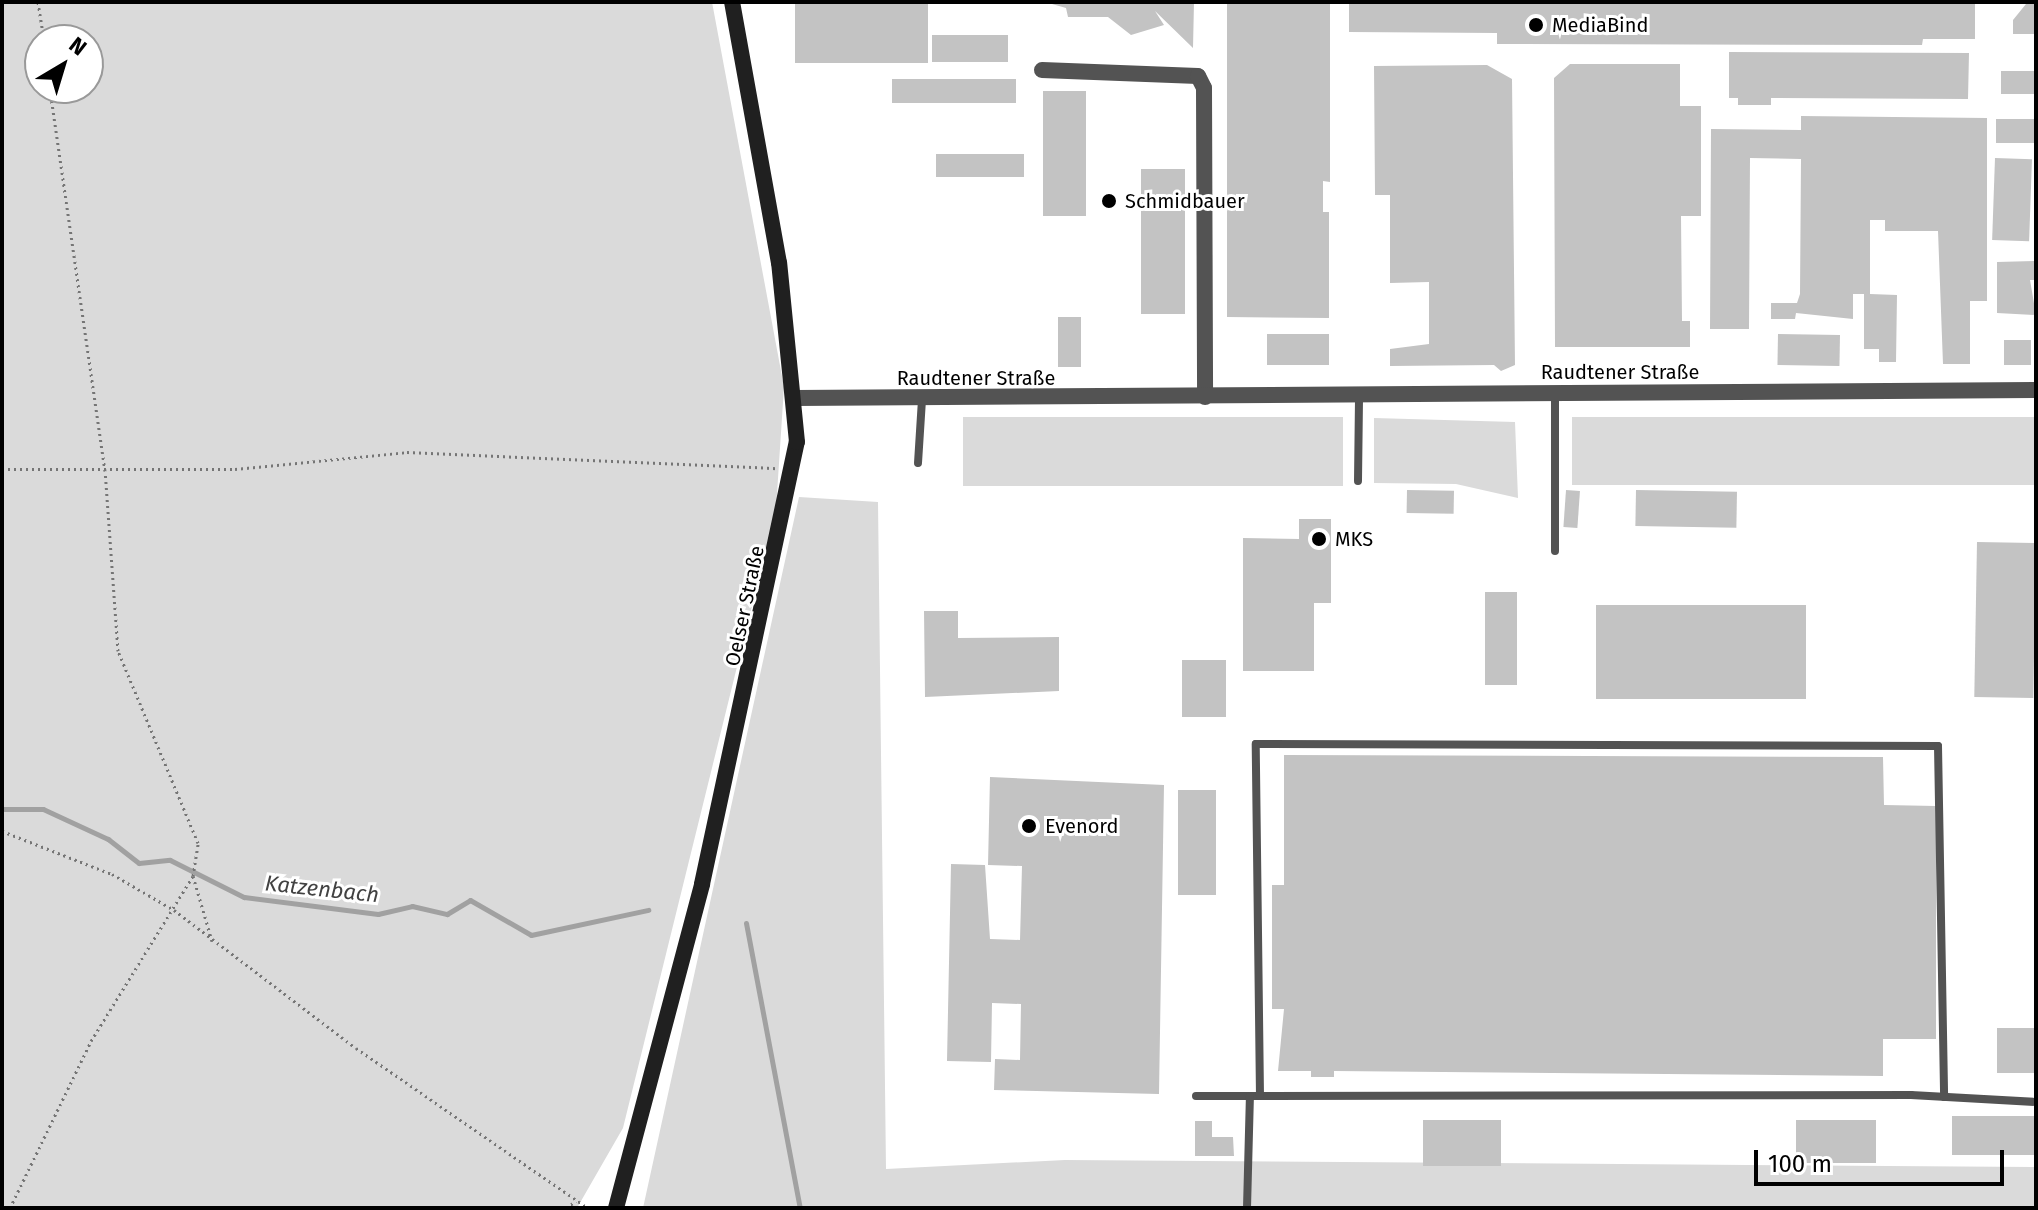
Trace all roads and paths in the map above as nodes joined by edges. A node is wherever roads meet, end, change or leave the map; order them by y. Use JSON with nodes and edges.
{"nodes":[{"id":1,"x":38,"y":2,"type":"edge"},
{"id":2,"x":732,"y":2,"type":"edge"},
{"id":3,"x":41,"y":24,"type":"edge"},
{"id":4,"x":1042,"y":70,"type":"dead end"},
{"id":5,"x":52,"y":104,"type":"edge"},
{"id":6,"x":2036,"y":390,"type":"edge"},
{"id":7,"x":1555,"y":392,"type":"junction"},
{"id":8,"x":1359,"y":393,"type":"junction"},
{"id":9,"x":1205,"y":397,"type":"junction"},
{"id":10,"x":795,"y":398,"type":"junction"},
{"id":11,"x":922,"y":399,"type":"junction"},
{"id":12,"x":918,"y":463,"type":"dead end"},
{"id":13,"x":2,"y":469,"type":"edge"},
{"id":14,"x":793,"y":469,"type":"junction"},
{"id":15,"x":105,"y":471,"type":"junction"},
{"id":16,"x":1358,"y":481,"type":"dead end"},
{"id":17,"x":1555,"y":551,"type":"dead end"},
{"id":18,"x":2,"y":831,"type":"edge"},
{"id":19,"x":193,"y":876,"type":"junction"},
{"id":20,"x":174,"y":910,"type":"junction"},
{"id":21,"x":212,"y":942,"type":"junction"},
{"id":22,"x":1196,"y":1096,"type":"dead end"},
{"id":23,"x":1255,"y":1096,"type":"junction"},
{"id":24,"x":1944,"y":1097,"type":"junction"},
{"id":25,"x":2036,"y":1102,"type":"edge"},
{"id":26,"x":577,"y":1200,"type":"junction"},
{"id":27,"x":10,"y":1208,"type":"edge"},
{"id":28,"x":566,"y":1208,"type":"edge"},
{"id":29,"x":588,"y":1208,"type":"edge"},
{"id":30,"x":616,"y":1208,"type":"edge"},
{"id":31,"x":1247,"y":1208,"type":"edge"}],
"edges":[{"from":1,"to":3,"type":"path"},
{"from":2,"to":10,"type":"main road","name":"Oelser Straße"},
{"from":4,"to":9,"type":"street"},
{"from":5,"to":15,"type":"path"},
{"from":6,"to":7,"type":"street","name":"Raudtener Straße"},
{"from":7,"to":8,"type":"street","name":"Raudtener Straße"},
{"from":7,"to":17,"type":"lane"},
{"from":8,"to":9,"type":"street","name":"Raudtener Straße"},
{"from":8,"to":16,"type":"lane"},
{"from":9,"to":11,"type":"street","name":"Raudtener Straße"},
{"from":10,"to":11,"type":"street","name":"Raudtener Straße"},
{"from":10,"to":14,"type":"main road","name":"Oelser Straße"},
{"from":11,"to":12,"type":"lane"},
{"from":13,"to":15,"type":"path"},
{"from":14,"to":15,"type":"path"},
{"from":14,"to":30,"type":"main road","name":"Oelser Straße"},
{"from":15,"to":19,"type":"path"},
{"from":18,"to":20,"type":"path"},
{"from":19,"to":20,"type":"path"},
{"from":19,"to":21,"type":"path"},
{"from":20,"to":21,"type":"path"},
{"from":20,"to":27,"type":"path"},
{"from":21,"to":26,"type":"path"},
{"from":22,"to":23,"type":"lane"},
{"from":23,"to":24,"type":"lane"},
{"from":23,"to":24,"type":"lane"},
{"from":23,"to":31,"type":"lane"},
{"from":24,"to":25,"type":"lane"},
{"from":26,"to":28,"type":"path"},
{"from":26,"to":29,"type":"path"}]}
